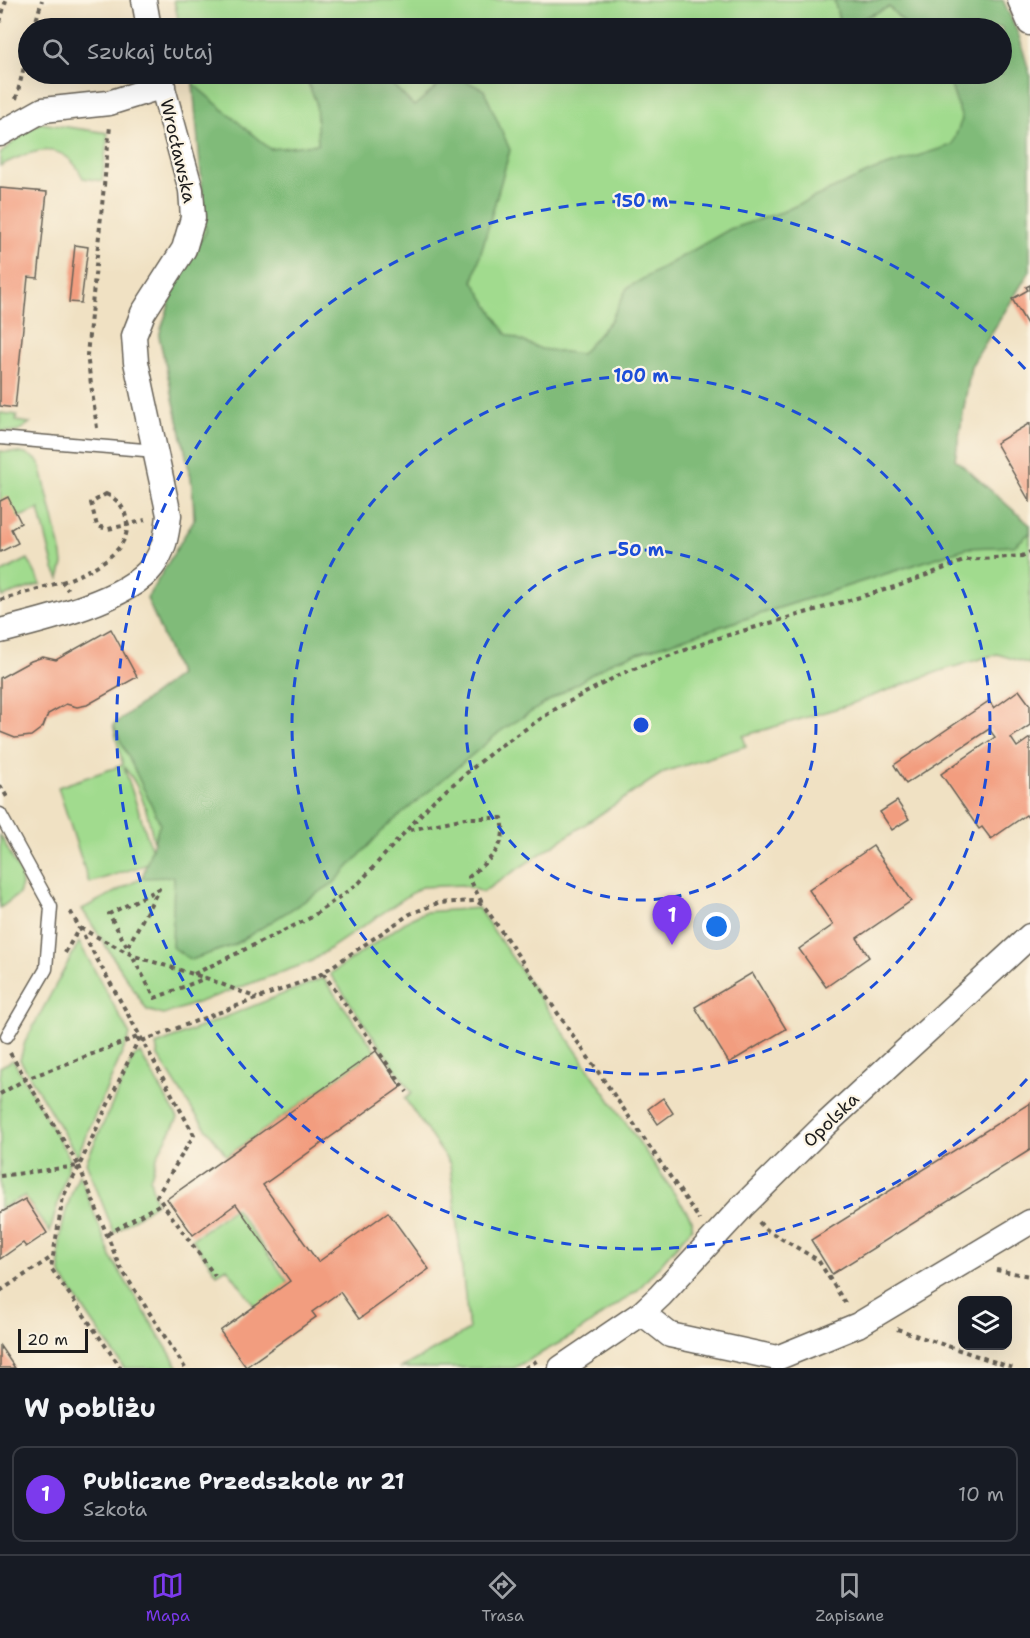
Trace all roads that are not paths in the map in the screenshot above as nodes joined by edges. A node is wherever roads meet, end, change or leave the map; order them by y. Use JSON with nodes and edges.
{"nodes":[{"id":1,"x":144,"y":0,"type":"edge"},
{"id":2,"x":1020,"y":0,"type":"edge"},
{"id":3,"x":147,"y":18,"type":"edge"},
{"id":4,"x":1030,"y":23,"type":"edge"},
{"id":5,"x":152,"y":84,"type":"edge"},
{"id":6,"x":162,"y":84,"type":"edge"},
{"id":7,"x":0,"y":135,"type":"edge"},
{"id":8,"x":0,"y":438,"type":"edge"},
{"id":9,"x":156,"y":451,"type":"junction"},
{"id":10,"x":0,"y":631,"type":"edge"},
{"id":11,"x":0,"y":814,"type":"edge"},
{"id":12,"x":1030,"y":936,"type":"edge"},
{"id":13,"x":7,"y":1036,"type":"dead end"},
{"id":14,"x":1030,"y":1222,"type":"edge"},
{"id":15,"x":642,"y":1313,"type":"junction"},
{"id":16,"x":561,"y":1368,"type":"edge"}],
"edges":[{"from":1,"to":3,"type":"street"},
{"from":2,"to":4,"type":"street"},
{"from":5,"to":7,"type":"street","name":"Wrocławska"},
{"from":6,"to":9,"type":"street","name":"Wrocławska"},
{"from":8,"to":9,"type":"lane"},
{"from":9,"to":10,"type":"street","name":"Wrocławska"},
{"from":11,"to":13,"type":"lane"},
{"from":12,"to":15,"type":"street","name":"Opolska"},
{"from":14,"to":15,"type":"street"},
{"from":15,"to":16,"type":"street","name":"Opolska"}]}
